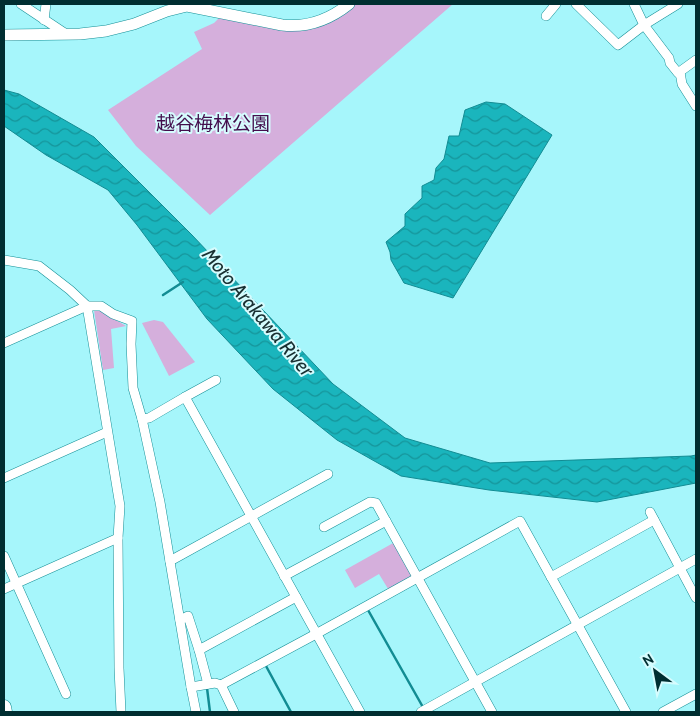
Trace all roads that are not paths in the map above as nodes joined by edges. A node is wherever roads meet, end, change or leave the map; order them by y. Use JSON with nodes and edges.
{"nodes":[{"id":1,"x":21,"y":4,"type":"edge"},
{"id":2,"x":46,"y":4,"type":"edge"},
{"id":3,"x":349,"y":4,"type":"edge"},
{"id":4,"x":556,"y":4,"type":"edge"},
{"id":5,"x":576,"y":4,"type":"edge"},
{"id":6,"x":634,"y":4,"type":"edge"},
{"id":7,"x":678,"y":4,"type":"edge"},
{"id":8,"x":194,"y":5,"type":"edge"},
{"id":9,"x":546,"y":16,"type":"dead end"},
{"id":10,"x":44,"y":20,"type":"junction"},
{"id":11,"x":644,"y":25,"type":"junction"},
{"id":12,"x":66,"y":34,"type":"junction"},
{"id":13,"x":4,"y":35,"type":"edge"},
{"id":14,"x":696,"y":60,"type":"edge"},
{"id":15,"x":680,"y":72,"type":"junction"},
{"id":16,"x":696,"y":106,"type":"edge"},
{"id":17,"x":4,"y":260,"type":"edge"},
{"id":18,"x":87,"y":306,"type":"junction"},
{"id":19,"x":4,"y":343,"type":"edge"},
{"id":20,"x":216,"y":380,"type":"dead end"},
{"id":21,"x":185,"y":397,"type":"junction"},
{"id":22,"x":142,"y":419,"type":"junction"},
{"id":23,"x":107,"y":432,"type":"junction"},
{"id":24,"x":328,"y":474,"type":"dead end"},
{"id":25,"x":4,"y":478,"type":"edge"},
{"id":26,"x":251,"y":516,"type":"junction"},
{"id":27,"x":386,"y":521,"type":"junction"},
{"id":28,"x":324,"y":527,"type":"dead end"},
{"id":29,"x":118,"y":538,"type":"junction"},
{"id":30,"x":4,"y":556,"type":"edge"},
{"id":31,"x":696,"y":559,"type":"edge"},
{"id":32,"x":170,"y":561,"type":"junction"},
{"id":33,"x":680,"y":568,"type":"junction"},
{"id":34,"x":284,"y":576,"type":"junction"},
{"id":35,"x":551,"y":577,"type":"junction"},
{"id":36,"x":418,"y":578,"type":"junction"},
{"id":37,"x":16,"y":583,"type":"junction"},
{"id":38,"x":4,"y":589,"type":"edge"},
{"id":39,"x":296,"y":597,"type":"junction"},
{"id":40,"x":696,"y":598,"type":"edge"},
{"id":41,"x":180,"y":620,"type":"junction"},
{"id":42,"x":578,"y":625,"type":"junction"},
{"id":43,"x":316,"y":634,"type":"junction"},
{"id":44,"x":199,"y":650,"type":"junction"},
{"id":45,"x":475,"y":682,"type":"junction"},
{"id":46,"x":208,"y":684,"type":"junction"},
{"id":47,"x":221,"y":685,"type":"junction"},
{"id":48,"x":190,"y":687,"type":"junction"},
{"id":49,"x":66,"y":694,"type":"dead end"},
{"id":50,"x":696,"y":694,"type":"edge"},
{"id":51,"x":4,"y":707,"type":"edge"},
{"id":52,"x":423,"y":711,"type":"edge"},
{"id":53,"x":5,"y":712,"type":"edge"},
{"id":54,"x":121,"y":712,"type":"edge"},
{"id":55,"x":196,"y":712,"type":"edge"},
{"id":56,"x":234,"y":712,"type":"edge"},
{"id":57,"x":360,"y":712,"type":"edge"},
{"id":58,"x":492,"y":712,"type":"edge"},
{"id":59,"x":626,"y":712,"type":"edge"},
{"id":60,"x":663,"y":712,"type":"edge"}],
"edges":[{"from":1,"to":10,"type":"street"},
{"from":2,"to":10,"type":"street"},
{"from":3,"to":8,"type":"main road"},
{"from":4,"to":9,"type":"street"},
{"from":5,"to":11,"type":"street"},
{"from":6,"to":11,"type":"street"},
{"from":7,"to":11,"type":"street"},
{"from":8,"to":12,"type":"main road"},
{"from":10,"to":12,"type":"street"},
{"from":11,"to":15,"type":"street"},
{"from":12,"to":13,"type":"main road"},
{"from":14,"to":15,"type":"street"},
{"from":15,"to":16,"type":"street"},
{"from":17,"to":18,"type":"street"},
{"from":18,"to":19,"type":"street"},
{"from":18,"to":22,"type":"street"},
{"from":18,"to":23,"type":"street"},
{"from":20,"to":21,"type":"street"},
{"from":21,"to":22,"type":"street"},
{"from":21,"to":26,"type":"street"},
{"from":22,"to":32,"type":"street"},
{"from":23,"to":25,"type":"street"},
{"from":23,"to":29,"type":"street"},
{"from":24,"to":26,"type":"street"},
{"from":26,"to":32,"type":"street"},
{"from":26,"to":34,"type":"street"},
{"from":27,"to":28,"type":"street"},
{"from":27,"to":34,"type":"street"},
{"from":27,"to":36,"type":"street"},
{"from":29,"to":37,"type":"street"},
{"from":29,"to":54,"type":"street"},
{"from":30,"to":37,"type":"street"},
{"from":31,"to":33,"type":"street"},
{"from":32,"to":41,"type":"street"},
{"from":33,"to":35,"type":"street"},
{"from":33,"to":40,"type":"street"},
{"from":33,"to":42,"type":"street"},
{"from":34,"to":39,"type":"street"},
{"from":35,"to":36,"type":"street"},
{"from":35,"to":42,"type":"street"},
{"from":36,"to":43,"type":"street"},
{"from":36,"to":45,"type":"street"},
{"from":37,"to":38,"type":"street"},
{"from":37,"to":49,"type":"street"},
{"from":39,"to":43,"type":"street"},
{"from":39,"to":44,"type":"street"},
{"from":41,"to":44,"type":"street"},
{"from":41,"to":48,"type":"street"},
{"from":42,"to":45,"type":"street"},
{"from":42,"to":59,"type":"street"},
{"from":43,"to":47,"type":"street"},
{"from":43,"to":57,"type":"street"},
{"from":44,"to":46,"type":"street"},
{"from":45,"to":52,"type":"street"},
{"from":45,"to":58,"type":"street"},
{"from":46,"to":47,"type":"street"},
{"from":46,"to":48,"type":"street"},
{"from":47,"to":56,"type":"street"},
{"from":48,"to":55,"type":"street"},
{"from":50,"to":60,"type":"street"},
{"from":51,"to":53,"type":"highway"}]}
